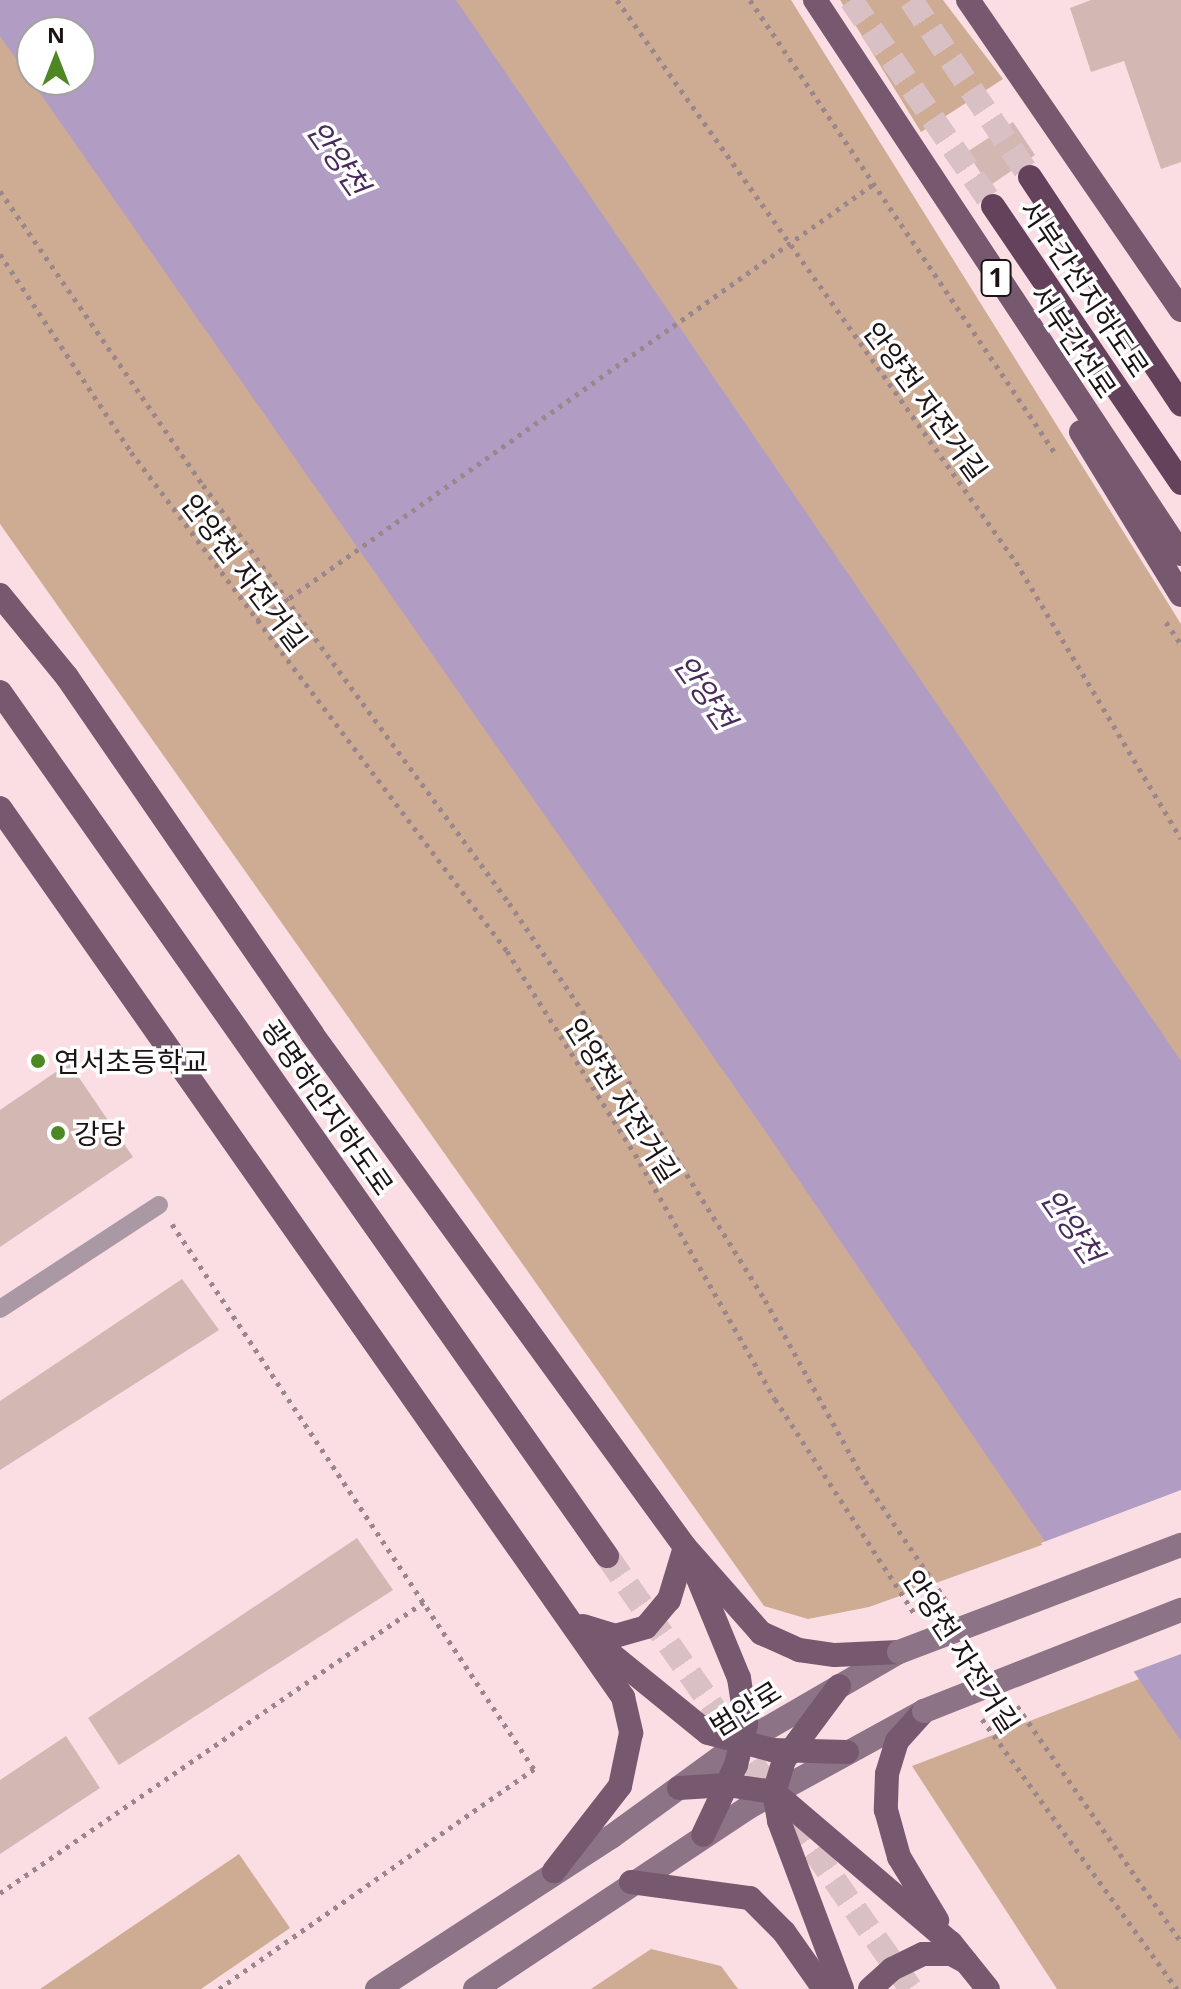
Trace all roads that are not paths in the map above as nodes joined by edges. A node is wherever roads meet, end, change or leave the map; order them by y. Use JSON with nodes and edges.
{"nodes":[{"id":1,"x":815,"y":0,"type":"edge"},
{"id":2,"x":974,"y":6,"type":"edge"},
{"id":3,"x":1030,"y":177,"type":"tunnel mouth"},
{"id":4,"x":993,"y":206,"type":"tunnel mouth"},
{"id":5,"x":1001,"y":286,"type":"junction"},
{"id":6,"x":1181,"y":310,"type":"edge"},
{"id":7,"x":1181,"y":404,"type":"edge"},
{"id":8,"x":1181,"y":483,"type":"edge"},
{"id":9,"x":1181,"y":554,"type":"edge"},
{"id":10,"x":0,"y":595,"type":"edge"},
{"id":11,"x":1181,"y":595,"type":"edge"},
{"id":12,"x":0,"y":692,"type":"edge"},
{"id":13,"x":0,"y":808,"type":"edge"},
{"id":14,"x":159,"y":1205,"type":"road end"},
{"id":15,"x":0,"y":1309,"type":"edge"},
{"id":16,"x":1181,"y":1545,"type":"edge"},
{"id":17,"x":685,"y":1547,"type":"junction"},
{"id":18,"x":607,"y":1556,"type":"tunnel mouth"},
{"id":19,"x":1181,"y":1610,"type":"edge"},
{"id":20,"x":571,"y":1620,"type":"junction"},
{"id":21,"x":899,"y":1652,"type":"junction"},
{"id":22,"x":839,"y":1686,"type":"junction"},
{"id":23,"x":924,"y":1711,"type":"junction"},
{"id":24,"x":742,"y":1743,"type":"junction"},
{"id":25,"x":791,"y":1750,"type":"junction"},
{"id":26,"x":847,"y":1752,"type":"junction"},
{"id":27,"x":727,"y":1785,"type":"junction"},
{"id":28,"x":679,"y":1788,"type":"junction"},
{"id":29,"x":774,"y":1792,"type":"junction"},
{"id":30,"x":703,"y":1835,"type":"junction"},
{"id":31,"x":554,"y":1871,"type":"junction"},
{"id":32,"x":631,"y":1882,"type":"junction"},
{"id":33,"x":951,"y":1943,"type":"junction"},
{"id":34,"x":972,"y":1965,"type":"junction"},
{"id":35,"x":377,"y":1989,"type":"edge"},
{"id":36,"x":475,"y":1989,"type":"edge"},
{"id":37,"x":824,"y":1989,"type":"edge"},
{"id":38,"x":842,"y":1989,"type":"edge"},
{"id":39,"x":870,"y":1989,"type":"edge"},
{"id":40,"x":988,"y":1989,"type":"edge"}],
"edges":[{"from":1,"to":5,"type":"main road","name":"서부간선로","number":"1"},
{"from":2,"to":6,"type":"main road"},
{"from":3,"to":7,"type":"highway","name":"서부간선지하도로"},
{"from":4,"to":8,"type":"highway","name":"서부간선지하도로"},
{"from":5,"to":9,"type":"main road","name":"서부간선로","number":"1"},
{"from":5,"to":11,"type":"main road"},
{"from":10,"to":17,"type":"main road"},
{"from":12,"to":18,"type":"main road","name":"광명하안지하도로"},
{"from":13,"to":20,"type":"main road"},
{"from":14,"to":15,"type":"lane"},
{"from":16,"to":21,"type":"main road","name":"범안로","bridge":true},
{"from":17,"to":20,"type":"main road"},
{"from":17,"to":21,"type":"main road"},
{"from":17,"to":24,"type":"main road"},
{"from":19,"to":23,"type":"main road","bridge":true},
{"from":20,"to":24,"type":"main road"},
{"from":20,"to":31,"type":"main road"},
{"from":21,"to":22,"type":"main road","name":"범안로"},
{"from":22,"to":24,"type":"main road","name":"범안로"},
{"from":22,"to":25,"type":"main road"},
{"from":23,"to":26,"type":"main road"},
{"from":23,"to":33,"type":"main road"},
{"from":24,"to":25,"type":"main road"},
{"from":24,"to":27,"type":"main road"},
{"from":24,"to":28,"type":"main road","name":"범안로"},
{"from":25,"to":26,"type":"main road"},
{"from":25,"to":29,"type":"main road"},
{"from":26,"to":29,"type":"main road"},
{"from":27,"to":28,"type":"main road"},
{"from":27,"to":29,"type":"main road"},
{"from":27,"to":30,"type":"main road"},
{"from":28,"to":31,"type":"main road","name":"범안로"},
{"from":29,"to":30,"type":"main road"},
{"from":29,"to":33,"type":"main road"},
{"from":29,"to":38,"type":"main road"},
{"from":30,"to":32,"type":"main road"},
{"from":31,"to":35,"type":"main road","name":"범안로"},
{"from":32,"to":36,"type":"main road"},
{"from":32,"to":37,"type":"main road"},
{"from":33,"to":34,"type":"main road"},
{"from":34,"to":39,"type":"main road"},
{"from":34,"to":40,"type":"main road"}]}
